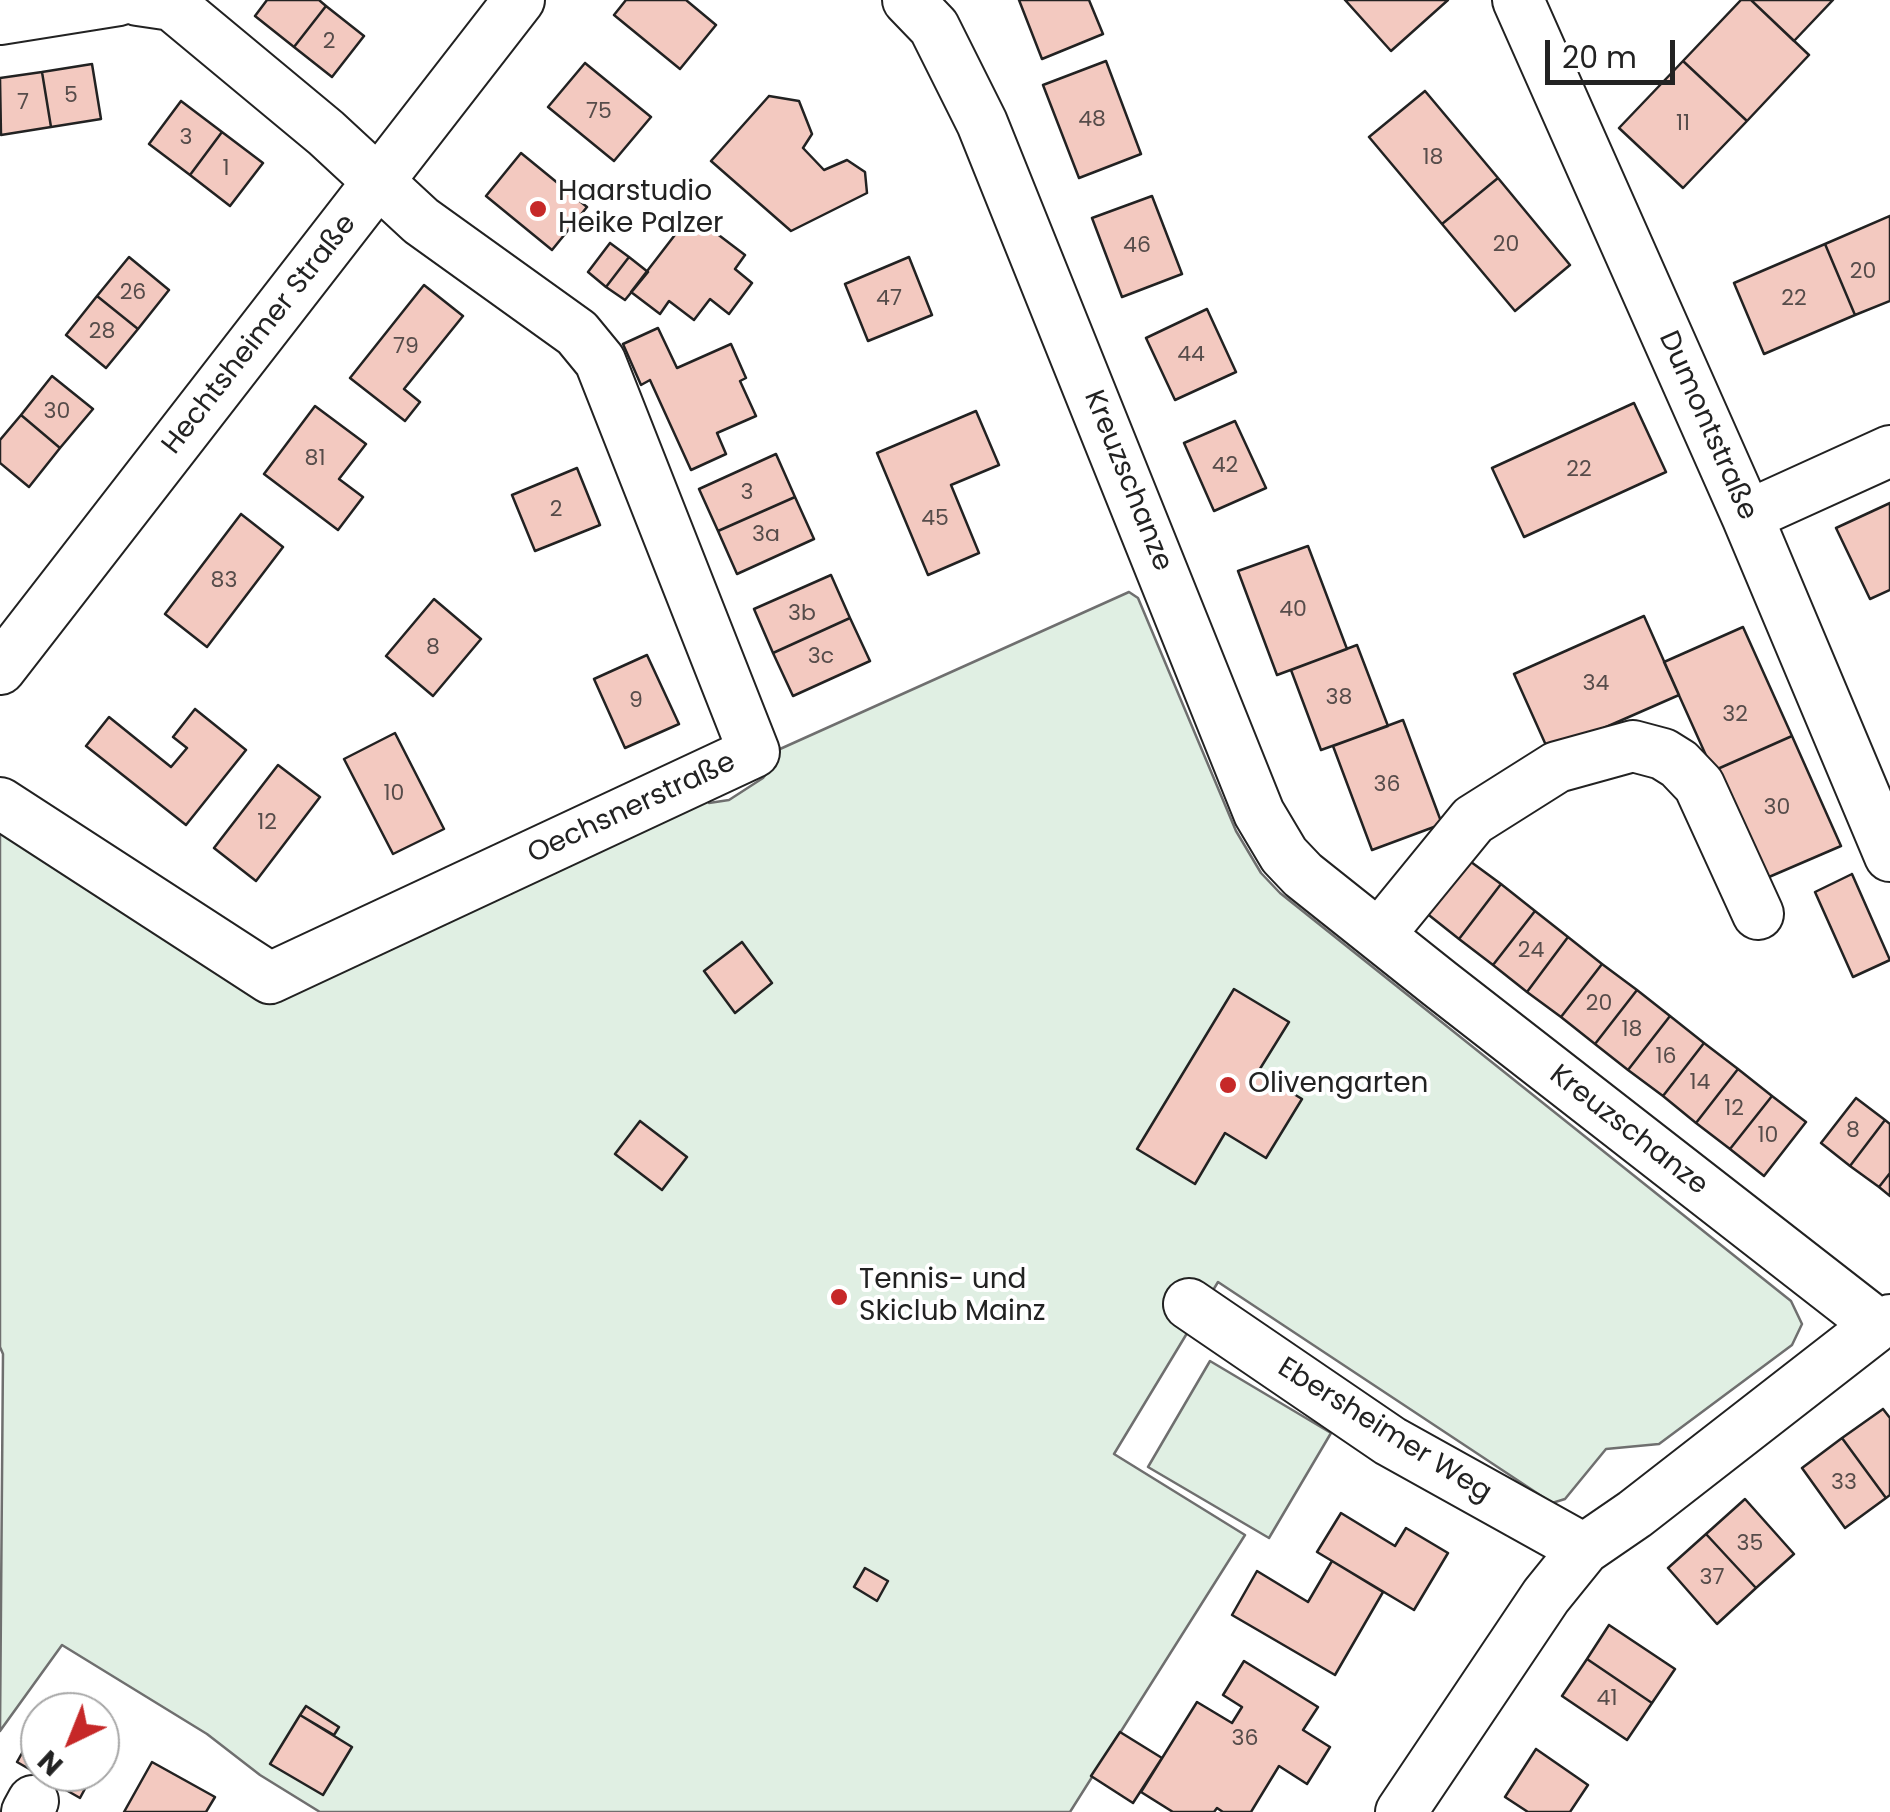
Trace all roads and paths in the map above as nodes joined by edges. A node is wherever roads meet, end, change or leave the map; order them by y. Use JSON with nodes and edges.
{"nodes":[{"id":1,"x":119,"y":0,"type":"edge"},
{"id":2,"x":138,"y":0,"type":"edge"},
{"id":3,"x":519,"y":0,"type":"edge"},
{"id":4,"x":908,"y":0,"type":"edge"},
{"id":5,"x":1518,"y":0,"type":"edge"},
{"id":6,"x":0,"y":19,"type":"edge"},
{"id":7,"x":378,"y":182,"type":"junction"},
{"id":8,"x":1890,"y":451,"type":"edge"},
{"id":9,"x":1747,"y":516,"type":"junction"},
{"id":10,"x":0,"y":669,"type":"edge"},
{"id":11,"x":0,"y":803,"type":"edge"},
{"id":12,"x":1890,"y":856,"type":"edge"},
{"id":13,"x":1758,"y":914,"type":"dead end"},
{"id":14,"x":1380,"y":935,"type":"junction"},
{"id":15,"x":1189,"y":1304,"type":"dead end"},
{"id":16,"x":1884,"y":1322,"type":"edge"},
{"id":17,"x":1584,"y":1550,"type":"junction"},
{"id":18,"x":1401,"y":1812,"type":"edge"}],
"edges":[{"from":1,"to":6,"type":"street"},
{"from":2,"to":7,"type":"street"},
{"from":3,"to":7,"type":"street","name":"Hechtsheimer Straße"},
{"from":4,"to":14,"type":"street","name":"Kreuzschanze"},
{"from":5,"to":9,"type":"street","name":"Dumontstraße"},
{"from":7,"to":10,"type":"street","name":"Hechtsheimer Straße"},
{"from":7,"to":11,"type":"street","name":"Oechsnerstraße"},
{"from":8,"to":9,"type":"street"},
{"from":9,"to":12,"type":"street","name":"Dumontstraße"},
{"from":13,"to":14,"type":"street"},
{"from":14,"to":16,"type":"street","name":"Kreuzschanze"},
{"from":15,"to":17,"type":"street","name":"Ebersheimer Weg"},
{"from":16,"to":17,"type":"street"},
{"from":17,"to":18,"type":"street"}]}
